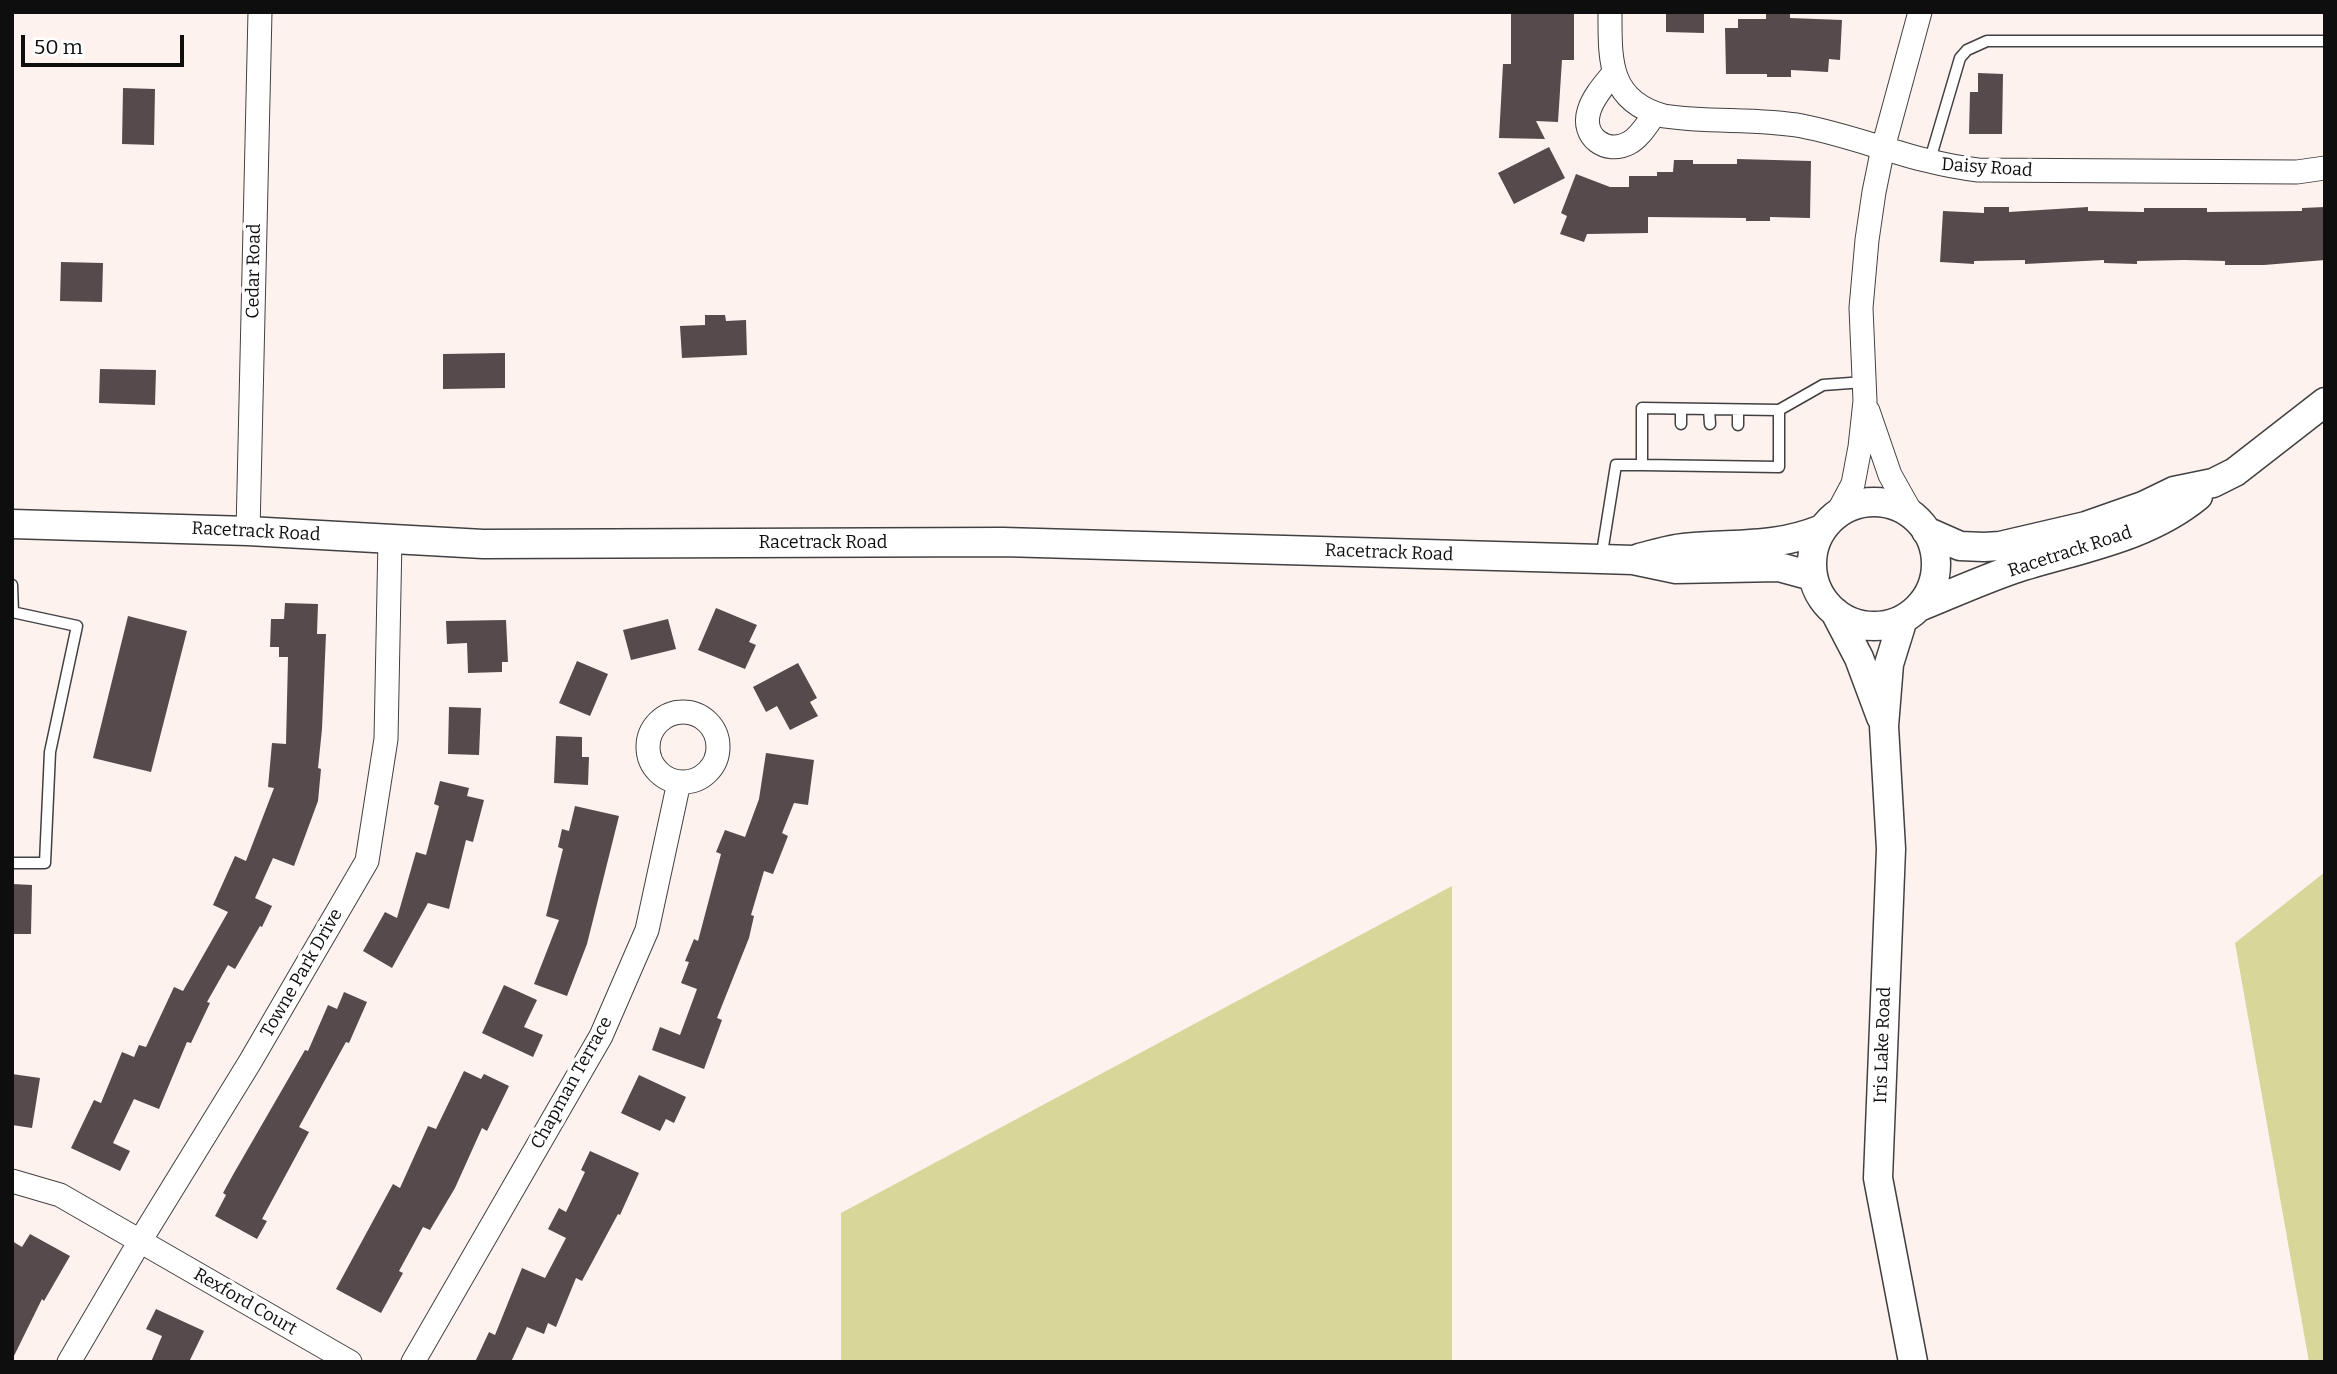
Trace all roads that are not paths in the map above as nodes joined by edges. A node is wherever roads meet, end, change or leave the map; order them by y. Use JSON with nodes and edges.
{"nodes":[{"id":1,"x":260,"y":12,"type":"edge"},
{"id":2,"x":1609,"y":12,"type":"edge"},
{"id":3,"x":1920,"y":12,"type":"edge"},
{"id":4,"x":2325,"y":41,"type":"edge"},
{"id":5,"x":1613,"y":74,"type":"junction"},
{"id":6,"x":1655,"y":114,"type":"junction"},
{"id":7,"x":1883,"y":148,"type":"junction"},
{"id":8,"x":1929,"y":163,"type":"junction"},
{"id":9,"x":2325,"y":168,"type":"edge"},
{"id":10,"x":1864,"y":391,"type":"junction"},
{"id":11,"x":2325,"y":402,"type":"edge"},
{"id":12,"x":1681,"y":409,"type":"junction"},
{"id":13,"x":1709,"y":409,"type":"junction"},
{"id":14,"x":1738,"y":410,"type":"junction"},
{"id":15,"x":1779,"y":410,"type":"junction"},
{"id":16,"x":1681,"y":424,"type":"dead end"},
{"id":17,"x":1710,"y":425,"type":"dead end"},
{"id":18,"x":1738,"y":425,"type":"dead end"},
{"id":19,"x":1681,"y":452,"type":"dead end"},
{"id":20,"x":1710,"y":452,"type":"dead end"},
{"id":21,"x":1738,"y":452,"type":"dead end"},
{"id":22,"x":1642,"y":464,"type":"junction"},
{"id":23,"x":1681,"y":465,"type":"junction"},
{"id":24,"x":1710,"y":466,"type":"junction"},
{"id":25,"x":1738,"y":466,"type":"junction"},
{"id":26,"x":2213,"y":483,"type":"junction"},
{"id":27,"x":1830,"y":522,"type":"junction"},
{"id":28,"x":12,"y":524,"type":"edge"},
{"id":29,"x":1919,"y":524,"type":"junction"},
{"id":30,"x":248,"y":531,"type":"junction"},
{"id":31,"x":390,"y":539,"type":"junction"},
{"id":32,"x":1601,"y":559,"type":"junction"},
{"id":33,"x":1633,"y":560,"type":"junction"},
{"id":34,"x":1812,"y":576,"type":"junction"},
{"id":35,"x":12,"y":585,"type":"edge"},
{"id":36,"x":13,"y":612,"type":"edge"},
{"id":37,"x":1835,"y":612,"type":"junction"},
{"id":38,"x":1911,"y":613,"type":"junction"},
{"id":39,"x":1884,"y":726,"type":"junction"},
{"id":40,"x":679,"y":782,"type":"dead end"},
{"id":41,"x":12,"y":863,"type":"edge"},
{"id":42,"x":12,"y":1181,"type":"edge"},
{"id":43,"x":140,"y":1241,"type":"junction"},
{"id":44,"x":69,"y":1362,"type":"edge"},
{"id":45,"x":350,"y":1362,"type":"edge"},
{"id":46,"x":413,"y":1362,"type":"edge"},
{"id":47,"x":1913,"y":1362,"type":"edge"}],
"edges":[{"from":1,"to":30,"type":"street","name":"Cedar Road"},
{"from":2,"to":5,"type":"street"},
{"from":3,"to":7,"type":"street"},
{"from":4,"to":8,"type":"lane"},
{"from":5,"to":6,"type":"street"},
{"from":5,"to":6,"type":"street"},
{"from":6,"to":7,"type":"street","name":"Daisy Road"},
{"from":7,"to":8,"type":"street","name":"Daisy Road"},
{"from":7,"to":10,"type":"street"},
{"from":8,"to":9,"type":"street","name":"Daisy Road"},
{"from":10,"to":15,"type":"lane"},
{"from":10,"to":27,"type":"street"},
{"from":10,"to":29,"type":"street"},
{"from":11,"to":26,"type":"street","name":"Racetrack Road"},
{"from":12,"to":13,"type":"lane"},
{"from":12,"to":16,"type":"lane"},
{"from":12,"to":22,"type":"lane"},
{"from":13,"to":14,"type":"lane"},
{"from":13,"to":17,"type":"lane"},
{"from":14,"to":15,"type":"lane"},
{"from":14,"to":18,"type":"lane"},
{"from":15,"to":25,"type":"lane"},
{"from":19,"to":23,"type":"lane"},
{"from":20,"to":24,"type":"lane"},
{"from":21,"to":25,"type":"lane"},
{"from":22,"to":23,"type":"lane"},
{"from":22,"to":32,"type":"lane"},
{"from":23,"to":24,"type":"lane"},
{"from":24,"to":25,"type":"lane"},
{"from":26,"to":29,"type":"street","name":"Racetrack Road"},
{"from":26,"to":38,"type":"street","name":"Racetrack Road"},
{"from":27,"to":29,"type":"street"},
{"from":27,"to":33,"type":"street","name":"Racetrack Road"},
{"from":27,"to":34,"type":"street"},
{"from":28,"to":30,"type":"street","name":"Racetrack Road"},
{"from":29,"to":38,"type":"street"},
{"from":30,"to":31,"type":"street","name":"Racetrack Road"},
{"from":31,"to":32,"type":"street","name":"Racetrack Road"},
{"from":31,"to":43,"type":"street","name":"Towne Park Drive"},
{"from":32,"to":33,"type":"street","name":"Racetrack Road"},
{"from":33,"to":34,"type":"street","name":"Racetrack Road"},
{"from":34,"to":37,"type":"street"},
{"from":35,"to":36,"type":"lane"},
{"from":36,"to":41,"type":"lane"},
{"from":37,"to":38,"type":"street"},
{"from":37,"to":39,"type":"street","name":"Iris Lake Road"},
{"from":38,"to":39,"type":"street","name":"Iris Lake Road"},
{"from":39,"to":47,"type":"street","name":"Iris Lake Road"},
{"from":40,"to":46,"type":"street","name":"Chapman Terrace"},
{"from":42,"to":43,"type":"street","name":"Rexford Court"},
{"from":43,"to":44,"type":"street","name":"Towne Park Drive"},
{"from":43,"to":45,"type":"street","name":"Rexford Court"}]}
